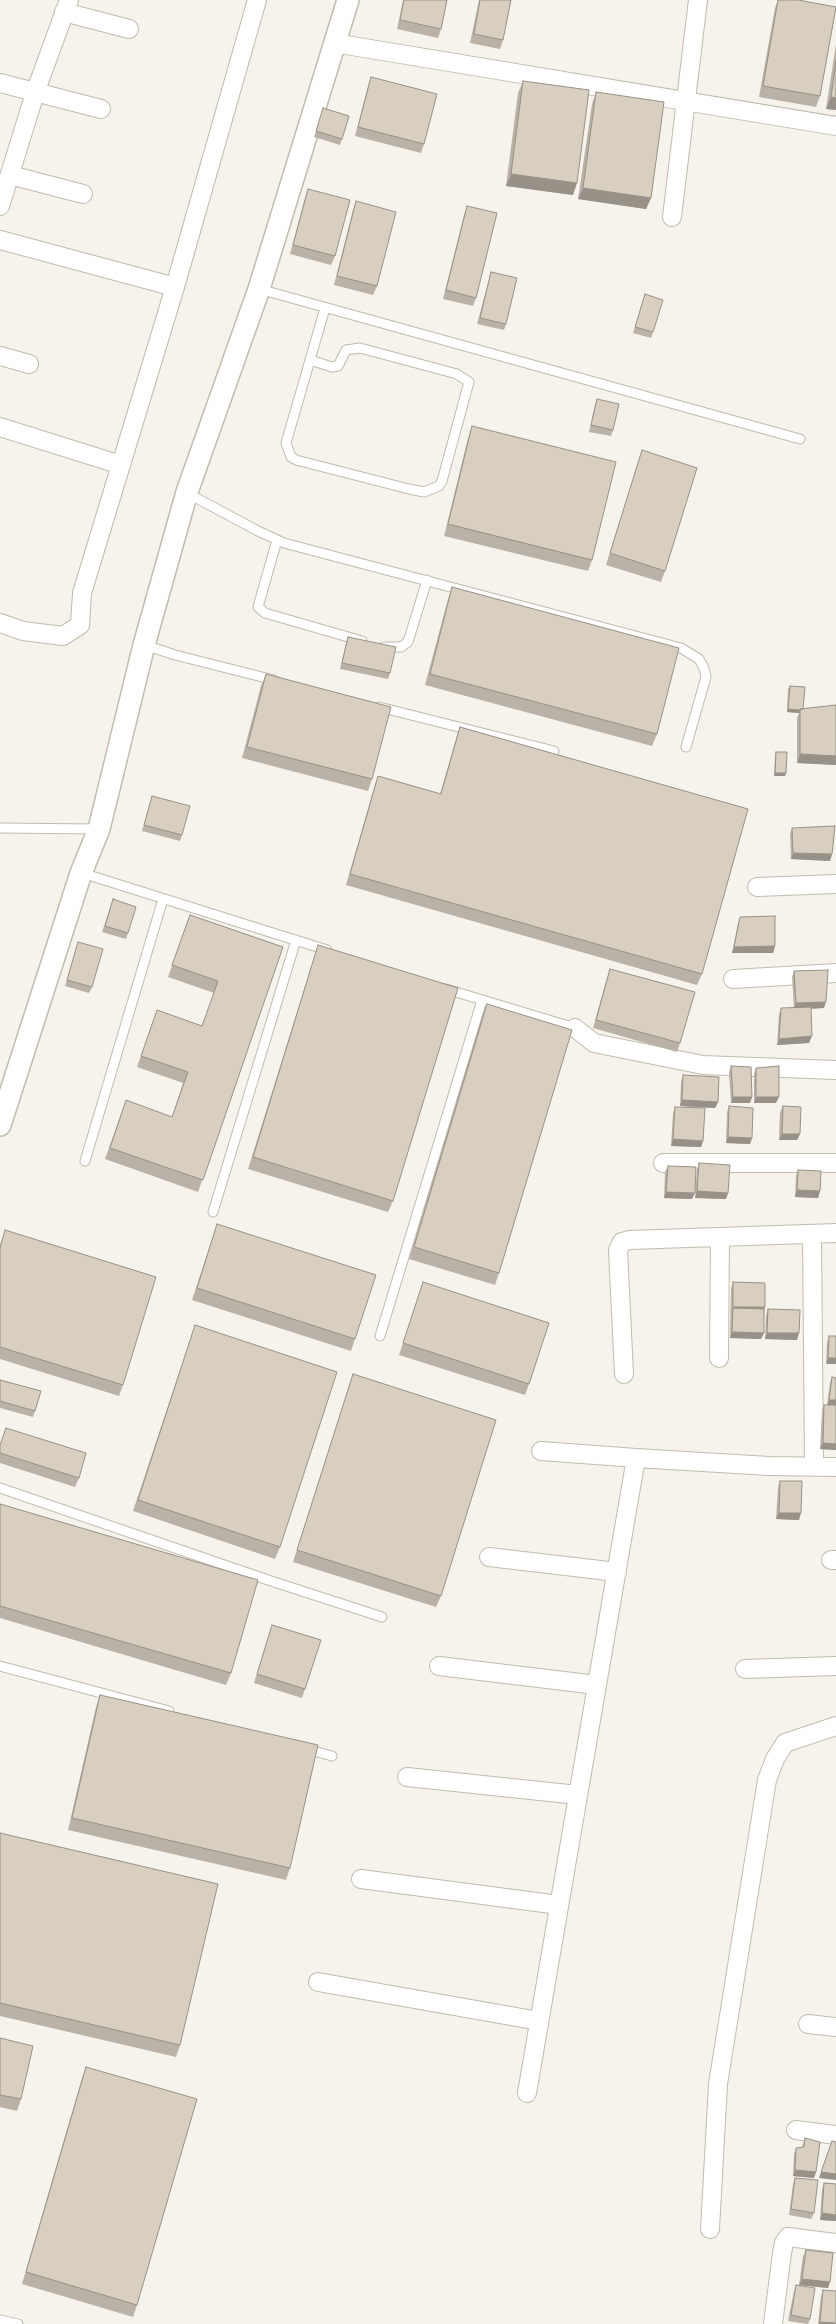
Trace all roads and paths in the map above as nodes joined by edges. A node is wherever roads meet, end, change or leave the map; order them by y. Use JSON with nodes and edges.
{"nodes":[{"id":1,"x":257,"y":0,"type":"edge"},
{"id":2,"x":348,"y":0,"type":"edge"},
{"id":3,"x":698,"y":0,"type":"edge"},
{"id":4,"x":67,"y":6,"type":"edge"},
{"id":5,"x":129,"y":29,"type":"dead end"},
{"id":6,"x":334,"y":43,"type":"junction"},
{"id":7,"x":0,"y":83,"type":"edge"},
{"id":8,"x":35,"y":93,"type":"junction"},
{"id":9,"x":687,"y":101,"type":"junction"},
{"id":10,"x":101,"y":109,"type":"dead end"},
{"id":11,"x":836,"y":126,"type":"edge"},
{"id":12,"x":10,"y":175,"type":"junction"},
{"id":13,"x":83,"y":194,"type":"dead end"},
{"id":14,"x":0,"y":206,"type":"edge"},
{"id":15,"x":672,"y":217,"type":"dead end"},
{"id":16,"x":0,"y":240,"type":"edge"},
{"id":17,"x":175,"y":287,"type":"junction"},
{"id":18,"x":259,"y":289,"type":"junction"},
{"id":19,"x":325,"y":308,"type":"junction"},
{"id":20,"x":0,"y":356,"type":"edge"},
{"id":21,"x":310,"y":360,"type":"junction"},
{"id":22,"x":29,"y":364,"type":"dead end"},
{"id":23,"x":0,"y":427,"type":"edge"},
{"id":24,"x":800,"y":439,"type":"dead end"},
{"id":25,"x":121,"y":465,"type":"junction"},
{"id":26,"x":187,"y":492,"type":"junction"},
{"id":27,"x":277,"y":540,"type":"junction"},
{"id":28,"x":426,"y":580,"type":"junction"},
{"id":29,"x":0,"y":623,"type":"edge"},
{"id":30,"x":144,"y":645,"type":"junction"},
{"id":31,"x":279,"y":682,"type":"edge"},
{"id":32,"x":374,"y":706,"type":"edge"},
{"id":33,"x":686,"y":747,"type":"dead end"},
{"id":34,"x":554,"y":751,"type":"dead end"},
{"id":35,"x":0,"y":828,"type":"edge"},
{"id":36,"x":99,"y":829,"type":"junction"},
{"id":37,"x":81,"y":873,"type":"junction"},
{"id":38,"x":836,"y":884,"type":"edge"},
{"id":39,"x":757,"y":887,"type":"dead end"},
{"id":40,"x":163,"y":899,"type":"junction"},
{"id":41,"x":296,"y":940,"type":"junction"},
{"id":42,"x":333,"y":952,"type":"edge"},
{"id":43,"x":836,"y":973,"type":"edge"},
{"id":44,"x":734,"y":979,"type":"dead end"},
{"id":45,"x":436,"y":985,"type":"edge"},
{"id":46,"x":482,"y":1000,"type":"junction"},
{"id":47,"x":575,"y":1028,"type":"joint"},
{"id":48,"x":836,"y":1070,"type":"edge"},
{"id":49,"x":0,"y":1125,"type":"edge"},
{"id":50,"x":85,"y":1161,"type":"dead end"},
{"id":51,"x":663,"y":1163,"type":"dead end"},
{"id":52,"x":836,"y":1163,"type":"edge"},
{"id":53,"x":213,"y":1212,"type":"dead end"},
{"id":54,"x":836,"y":1233,"type":"edge"},
{"id":55,"x":812,"y":1234,"type":"junction"},
{"id":56,"x":720,"y":1238,"type":"junction"},
{"id":57,"x":380,"y":1336,"type":"dead end"},
{"id":58,"x":719,"y":1358,"type":"dead end"},
{"id":59,"x":624,"y":1374,"type":"dead end"},
{"id":60,"x":542,"y":1452,"type":"dead end"},
{"id":61,"x":636,"y":1458,"type":"junction"},
{"id":62,"x":814,"y":1466,"type":"junction"},
{"id":63,"x":836,"y":1467,"type":"edge"},
{"id":64,"x":0,"y":1488,"type":"edge"},
{"id":65,"x":489,"y":1557,"type":"dead end"},
{"id":66,"x":617,"y":1572,"type":"junction"},
{"id":67,"x":382,"y":1617,"type":"dead end"},
{"id":68,"x":0,"y":1666,"type":"edge"},
{"id":69,"x":439,"y":1666,"type":"dead end"},
{"id":70,"x":836,"y":1666,"type":"edge"},
{"id":71,"x":745,"y":1669,"type":"dead end"},
{"id":72,"x":597,"y":1685,"type":"junction"},
{"id":73,"x":180,"y":1714,"type":"edge"},
{"id":74,"x":836,"y":1726,"type":"edge"},
{"id":75,"x":294,"y":1745,"type":"edge"},
{"id":76,"x":332,"y":1756,"type":"dead end"},
{"id":77,"x":407,"y":1777,"type":"dead end"},
{"id":78,"x":578,"y":1795,"type":"junction"},
{"id":79,"x":361,"y":1878,"type":"dead end"},
{"id":80,"x":559,"y":1905,"type":"junction"},
{"id":81,"x":318,"y":1982,"type":"dead end"},
{"id":82,"x":539,"y":2021,"type":"junction"},
{"id":83,"x":808,"y":2024,"type":"dead end"},
{"id":84,"x":836,"y":2027,"type":"edge"},
{"id":85,"x":527,"y":2093,"type":"dead end"},
{"id":86,"x":796,"y":2130,"type":"dead end"},
{"id":87,"x":836,"y":2135,"type":"edge"},
{"id":88,"x":710,"y":2229,"type":"dead end"},
{"id":89,"x":836,"y":2243,"type":"edge"},
{"id":90,"x":0,"y":2320,"type":"edge"},
{"id":91,"x":18,"y":2324,"type":"edge"},
{"id":92,"x":773,"y":2324,"type":"edge"}],
"edges":[{"from":1,"to":17,"type":"street"},
{"from":2,"to":6,"type":"street"},
{"from":3,"to":9,"type":"street"},
{"from":4,"to":5,"type":"street"},
{"from":4,"to":8,"type":"street"},
{"from":6,"to":9,"type":"street"},
{"from":6,"to":18,"type":"street"},
{"from":7,"to":8,"type":"street"},
{"from":8,"to":10,"type":"street"},
{"from":8,"to":12,"type":"street"},
{"from":9,"to":11,"type":"street"},
{"from":9,"to":15,"type":"street"},
{"from":12,"to":13,"type":"street"},
{"from":12,"to":14,"type":"street"},
{"from":16,"to":17,"type":"street"},
{"from":17,"to":25,"type":"street"},
{"from":18,"to":19,"type":"lane"},
{"from":18,"to":26,"type":"street"},
{"from":19,"to":21,"type":"lane"},
{"from":19,"to":24,"type":"lane"},
{"from":20,"to":22,"type":"street"},
{"from":21,"to":21,"type":"lane"},
{"from":23,"to":25,"type":"street"},
{"from":25,"to":29,"type":"street"},
{"from":26,"to":27,"type":"lane"},
{"from":26,"to":30,"type":"street"},
{"from":27,"to":28,"type":"lane"},
{"from":27,"to":28,"type":"lane"},
{"from":28,"to":33,"type":"lane"},
{"from":30,"to":31,"type":"lane"},
{"from":30,"to":36,"type":"street"},
{"from":32,"to":34,"type":"lane"},
{"from":35,"to":36,"type":"lane"},
{"from":36,"to":37,"type":"street"},
{"from":37,"to":40,"type":"lane"},
{"from":37,"to":49,"type":"street"},
{"from":38,"to":39,"type":"street"},
{"from":40,"to":41,"type":"lane"},
{"from":40,"to":50,"type":"lane"},
{"from":41,"to":42,"type":"lane"},
{"from":41,"to":53,"type":"lane"},
{"from":43,"to":44,"type":"street"},
{"from":45,"to":46,"type":"lane"},
{"from":46,"to":47,"type":"lane"},
{"from":46,"to":57,"type":"lane"},
{"from":47,"to":48,"type":"street"},
{"from":51,"to":52,"type":"street"},
{"from":54,"to":55,"type":"street"},
{"from":55,"to":56,"type":"street"},
{"from":55,"to":62,"type":"street"},
{"from":56,"to":58,"type":"street"},
{"from":56,"to":59,"type":"street"},
{"from":60,"to":61,"type":"street"},
{"from":61,"to":62,"type":"street"},
{"from":61,"to":66,"type":"street"},
{"from":62,"to":63,"type":"street"},
{"from":64,"to":67,"type":"lane"},
{"from":65,"to":66,"type":"street"},
{"from":66,"to":72,"type":"street"},
{"from":68,"to":73,"type":"lane"},
{"from":69,"to":72,"type":"street"},
{"from":70,"to":71,"type":"street"},
{"from":72,"to":78,"type":"street"},
{"from":74,"to":88,"type":"street"},
{"from":75,"to":76,"type":"lane"},
{"from":77,"to":78,"type":"street"},
{"from":78,"to":80,"type":"street"},
{"from":79,"to":80,"type":"street"},
{"from":80,"to":82,"type":"street"},
{"from":81,"to":82,"type":"street"},
{"from":82,"to":85,"type":"street"},
{"from":83,"to":84,"type":"street"},
{"from":86,"to":87,"type":"street"},
{"from":89,"to":92,"type":"street"},
{"from":90,"to":91,"type":"lane"}]}
